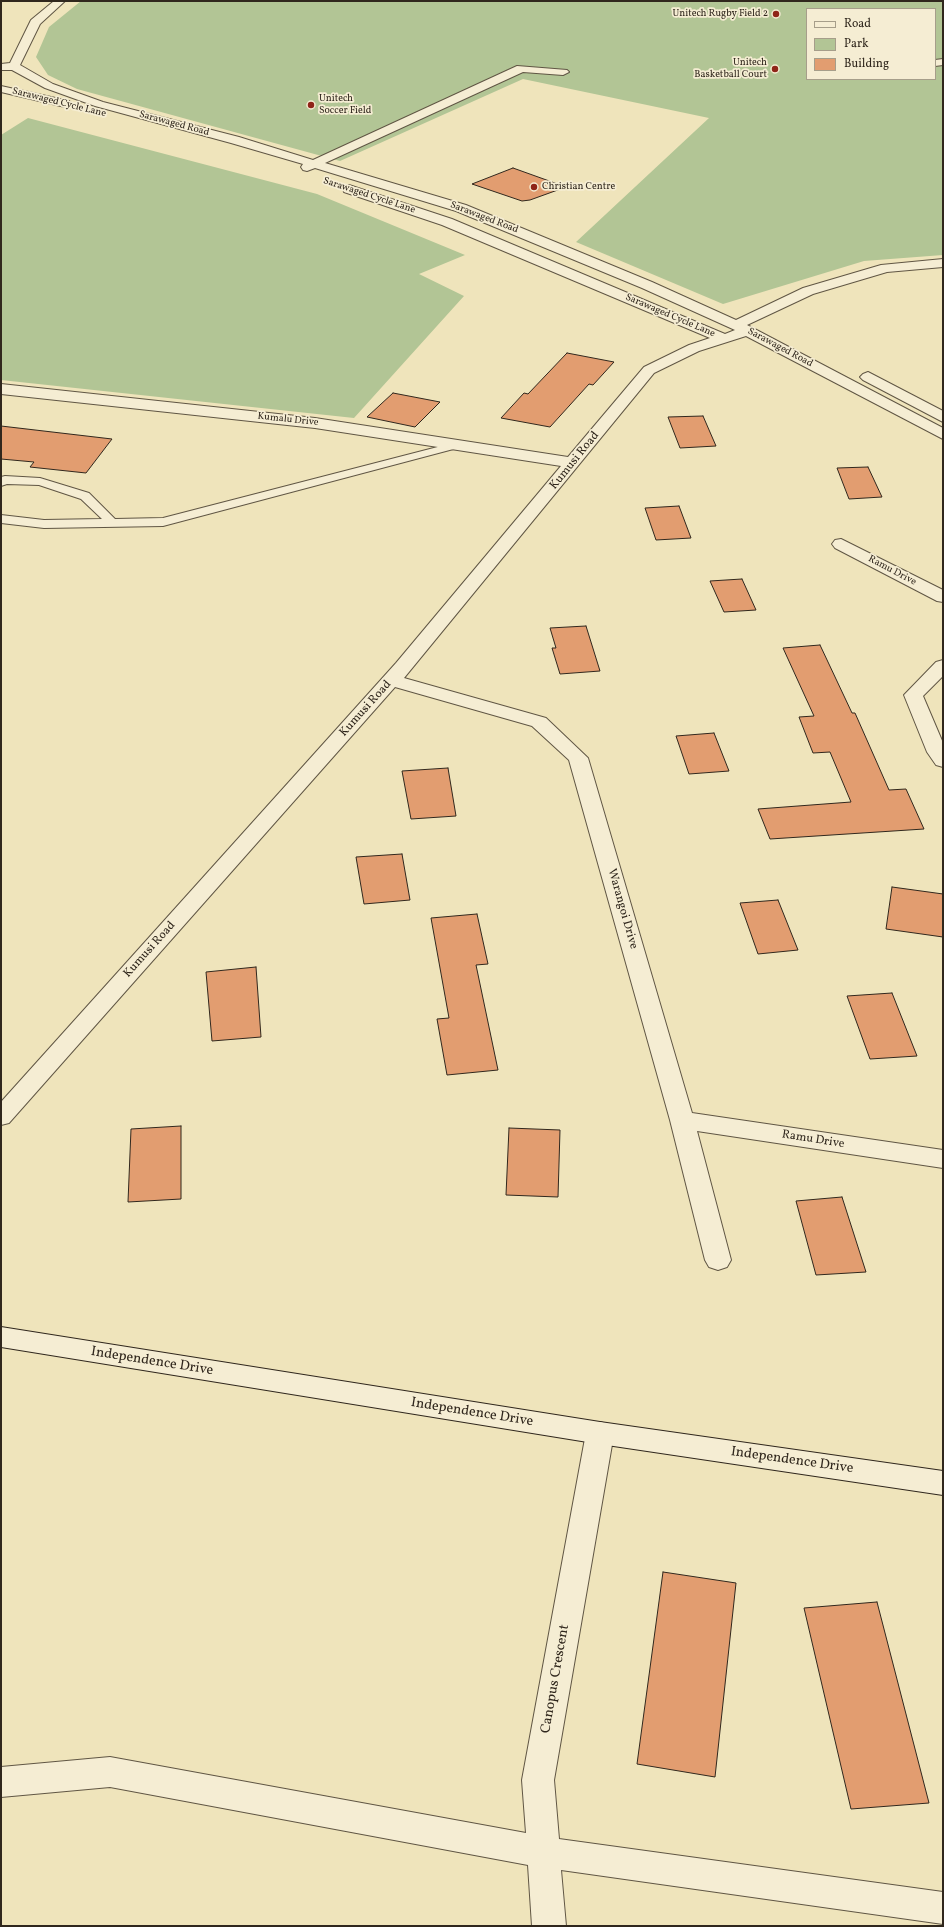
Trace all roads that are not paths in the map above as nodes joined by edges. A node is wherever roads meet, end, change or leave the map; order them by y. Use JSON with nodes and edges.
{"nodes":[{"id":1,"x":60,"y":1,"type":"edge"},
{"id":2,"x":7,"y":66,"type":"edge"},
{"id":3,"x":564,"y":72,"type":"dead end"},
{"id":4,"x":1,"y":89,"type":"edge"},
{"id":5,"x":222,"y":150,"type":"dead end"},
{"id":6,"x":310,"y":177,"type":"dead end"},
{"id":7,"x":333,"y":184,"type":"dead end"},
{"id":8,"x":943,"y":263,"type":"edge"},
{"id":9,"x":746,"y":325,"type":"junction"},
{"id":10,"x":725,"y":338,"type":"junction"},
{"id":11,"x":794,"y":339,"type":"dead end"},
{"id":12,"x":856,"y":371,"type":"dead end"},
{"id":13,"x":1,"y":389,"type":"edge"},
{"id":14,"x":943,"y":417,"type":"edge"},
{"id":15,"x":943,"y":434,"type":"edge"},
{"id":16,"x":457,"y":445,"type":"junction"},
{"id":17,"x":573,"y":463,"type":"junction"},
{"id":18,"x":1,"y":482,"type":"edge"},
{"id":19,"x":1,"y":519,"type":"edge"},
{"id":20,"x":112,"y":523,"type":"junction"},
{"id":21,"x":842,"y":544,"type":"dead end"},
{"id":22,"x":943,"y":597,"type":"edge"},
{"id":23,"x":943,"y":666,"type":"edge"},
{"id":24,"x":392,"y":680,"type":"junction"},
{"id":25,"x":943,"y":762,"type":"edge"},
{"id":26,"x":1,"y":1117,"type":"edge"},
{"id":27,"x":682,"y":1120,"type":"junction"},
{"id":28,"x":943,"y":1159,"type":"edge"},
{"id":29,"x":718,"y":1260,"type":"dead end"},
{"id":30,"x":1,"y":1338,"type":"edge"},
{"id":31,"x":600,"y":1433,"type":"junction"},
{"id":32,"x":943,"y":1483,"type":"edge"},
{"id":33,"x":1,"y":1782,"type":"edge"},
{"id":34,"x":544,"y":1852,"type":"junction"},
{"id":35,"x":943,"y":1908,"type":"edge"},
{"id":36,"x":549,"y":1926,"type":"edge"}],
"edges":[{"from":1,"to":2,"type":"street"},
{"from":2,"to":9,"type":"street","name":"Sarawaged Road"},
{"from":3,"to":6,"type":"street","name":"Sarawaged Cycle Lane"},
{"from":4,"to":5,"type":"street","name":"Sarawaged Cycle Lane"},
{"from":7,"to":10,"type":"street","name":"Sarawaged Cycle Lane"},
{"from":8,"to":9,"type":"street","name":"Kumusi Road"},
{"from":9,"to":10,"type":"street","name":"Kumusi Road"},
{"from":9,"to":11,"type":"street"},
{"from":9,"to":15,"type":"street","name":"Sarawaged Road"},
{"from":10,"to":17,"type":"street","name":"Kumusi Road"},
{"from":12,"to":14,"type":"street"},
{"from":13,"to":16,"type":"street","name":"Kumalu Drive"},
{"from":16,"to":17,"type":"street","name":"Kumalu Drive"},
{"from":16,"to":20,"type":"lane"},
{"from":17,"to":24,"type":"street","name":"Kumusi Road"},
{"from":18,"to":20,"type":"lane"},
{"from":19,"to":20,"type":"lane"},
{"from":21,"to":22,"type":"street","name":"Ramu Drive"},
{"from":23,"to":25,"type":"street"},
{"from":24,"to":26,"type":"street","name":"Kumusi Road"},
{"from":24,"to":27,"type":"street","name":"Warangoi Drive"},
{"from":27,"to":28,"type":"street","name":"Ramu Drive"},
{"from":27,"to":29,"type":"street","name":"Warangoi Drive"},
{"from":30,"to":31,"type":"street","name":"Independence Drive"},
{"from":31,"to":32,"type":"street","name":"Independence Drive"},
{"from":31,"to":34,"type":"street","name":"Canopus Crescent"},
{"from":33,"to":34,"type":"street"},
{"from":34,"to":35,"type":"street"},
{"from":34,"to":36,"type":"street","name":"Canopus Crescent"}]}
